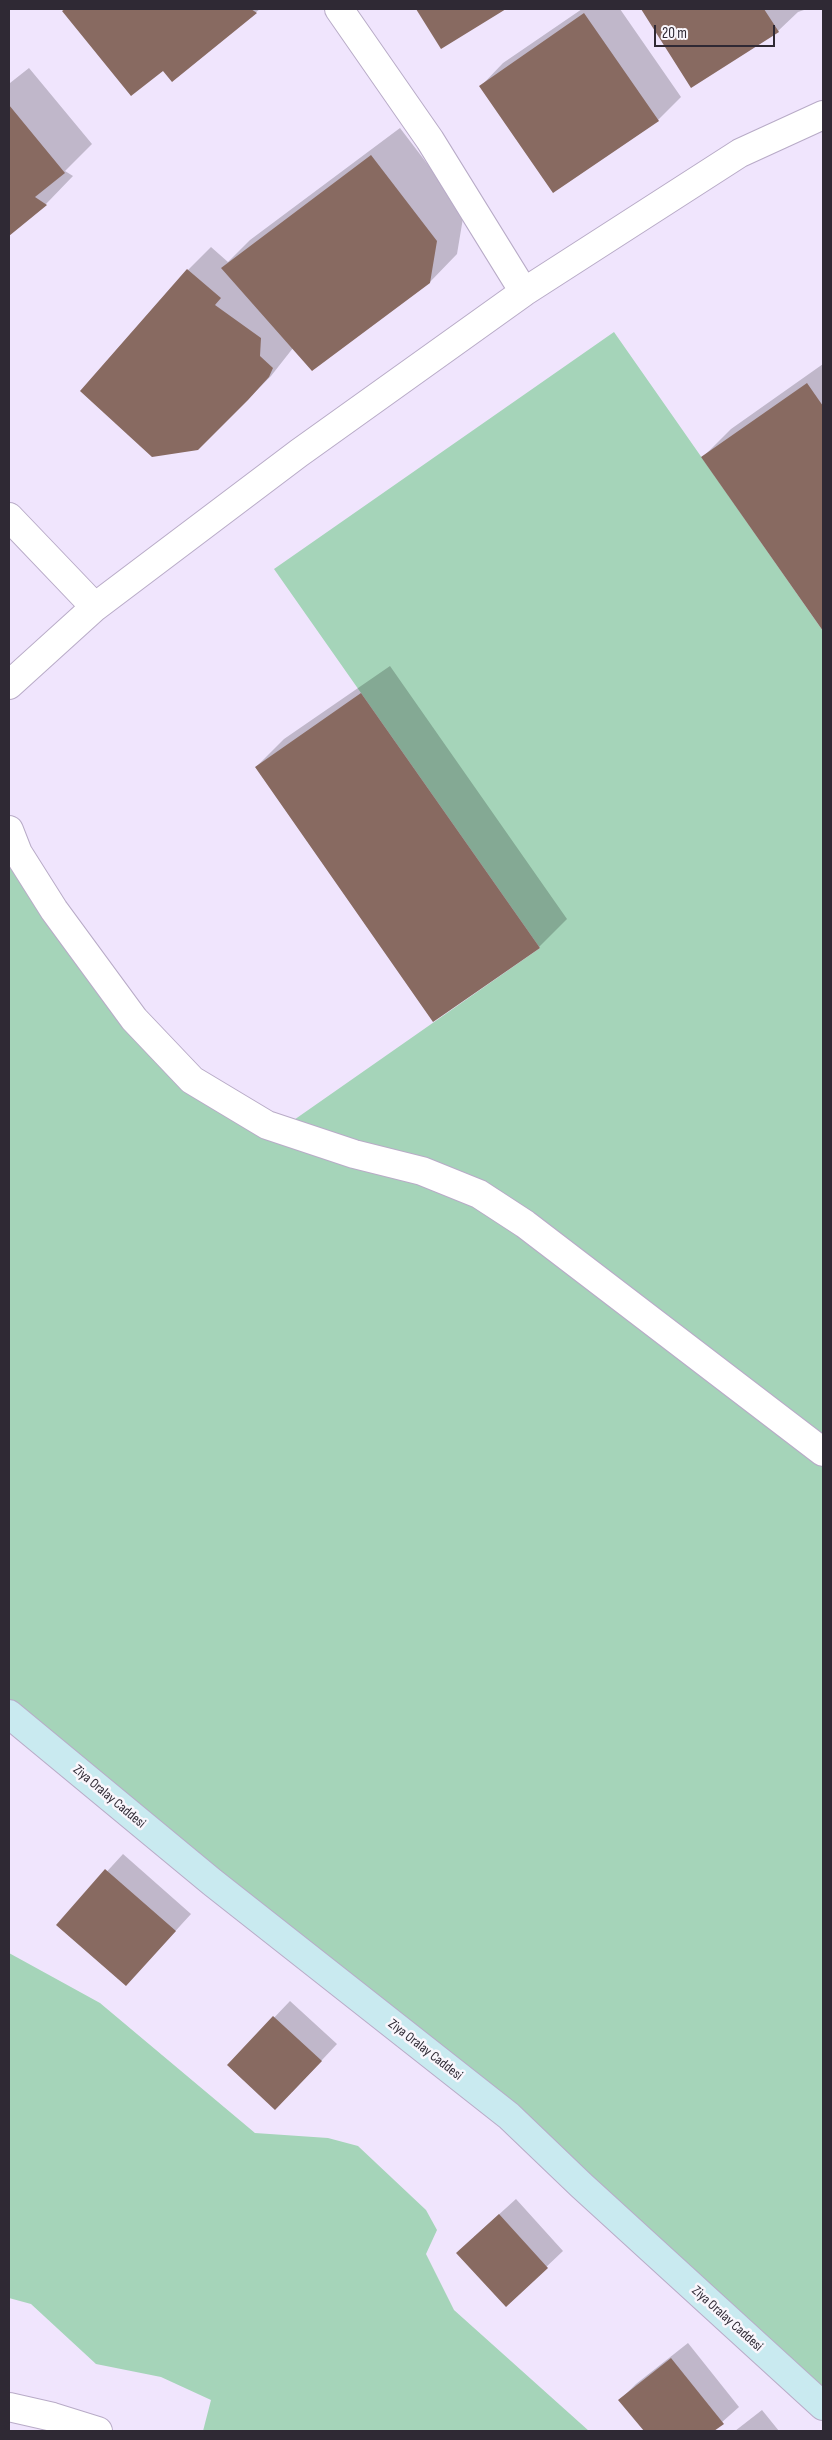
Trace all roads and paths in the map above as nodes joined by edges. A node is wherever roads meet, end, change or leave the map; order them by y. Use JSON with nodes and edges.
{"nodes":[{"id":1,"x":339,"y":9,"type":"edge"},
{"id":2,"x":823,"y":115,"type":"edge"},
{"id":3,"x":524,"y":292,"type":"junction"},
{"id":4,"x":9,"y":517,"type":"edge"},
{"id":5,"x":95,"y":607,"type":"junction"},
{"id":6,"x":9,"y":685,"type":"edge"},
{"id":7,"x":9,"y":830,"type":"edge"},
{"id":8,"x":823,"y":1452,"type":"edge"},
{"id":9,"x":9,"y":1714,"type":"edge"},
{"id":10,"x":823,"y":2406,"type":"edge"},
{"id":11,"x":9,"y":2407,"type":"edge"},
{"id":12,"x":98,"y":2431,"type":"edge"}],
"edges":[{"from":1,"to":3,"type":"street"},
{"from":2,"to":3,"type":"street"},
{"from":3,"to":5,"type":"street"},
{"from":4,"to":5,"type":"street"},
{"from":5,"to":6,"type":"street"},
{"from":7,"to":8,"type":"street"},
{"from":9,"to":10,"type":"main road","name":"Ziya Oralay Caddesi"},
{"from":11,"to":12,"type":"street"}]}
